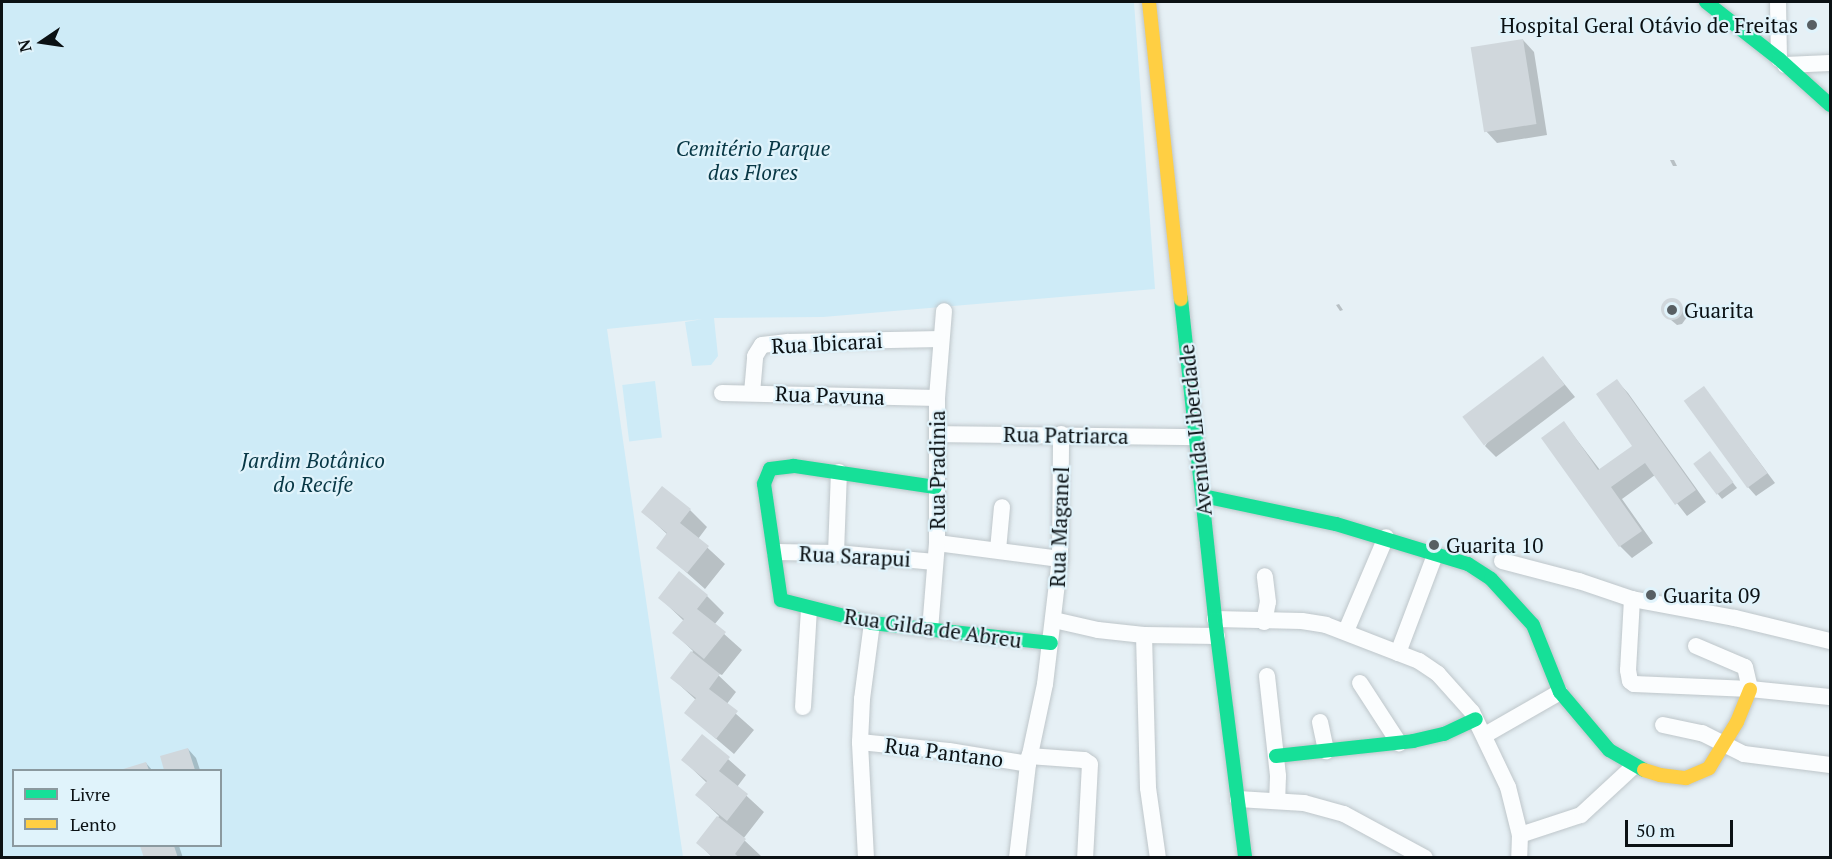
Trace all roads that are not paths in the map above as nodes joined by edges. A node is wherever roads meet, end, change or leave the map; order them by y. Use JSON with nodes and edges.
{"nodes":[{"id":1,"x":1149,"y":2,"type":"edge"},
{"id":2,"x":1706,"y":2,"type":"edge"},
{"id":3,"x":1778,"y":2,"type":"edge"},
{"id":4,"x":1782,"y":62,"type":"junction"},
{"id":5,"x":1830,"y":63,"type":"edge"},
{"id":6,"x":1830,"y":105,"type":"edge"},
{"id":7,"x":944,"y":311,"type":"dead end"},
{"id":8,"x":941,"y":339,"type":"junction"},
{"id":9,"x":722,"y":393,"type":"dead end"},
{"id":10,"x":752,"y":393,"type":"junction"},
{"id":11,"x":937,"y":398,"type":"junction"},
{"id":12,"x":937,"y":434,"type":"junction"},
{"id":13,"x":1061,"y":434,"type":"junction"},
{"id":14,"x":1195,"y":437,"type":"junction"},
{"id":15,"x":839,"y":472,"type":"junction"},
{"id":16,"x":935,"y":487,"type":"junction"},
{"id":17,"x":1203,"y":496,"type":"junction"},
{"id":18,"x":1002,"y":507,"type":"dead end"},
{"id":19,"x":1386,"y":537,"type":"junction"},
{"id":20,"x":937,"y":543,"type":"junction"},
{"id":21,"x":998,"y":550,"type":"junction"},
{"id":22,"x":775,"y":552,"type":"junction"},
{"id":23,"x":836,"y":553,"type":"junction"},
{"id":24,"x":1435,"y":555,"type":"junction"},
{"id":25,"x":1060,"y":559,"type":"junction"},
{"id":26,"x":935,"y":561,"type":"junction"},
{"id":27,"x":1502,"y":561,"type":"dead end"},
{"id":28,"x":1265,"y":576,"type":"dead end"},
{"id":29,"x":1632,"y":599,"type":"junction"},
{"id":30,"x":809,"y":609,"type":"junction"},
{"id":31,"x":1215,"y":619,"type":"junction"},
{"id":32,"x":1054,"y":620,"type":"junction"},
{"id":33,"x":1264,"y":622,"type":"junction"},
{"id":34,"x":872,"y":623,"type":"junction"},
{"id":35,"x":930,"y":630,"type":"junction"},
{"id":36,"x":1346,"y":631,"type":"junction"},
{"id":37,"x":1144,"y":635,"type":"junction"},
{"id":38,"x":1217,"y":636,"type":"junction"},
{"id":39,"x":1830,"y":641,"type":"edge"},
{"id":40,"x":1051,"y":643,"type":"junction"},
{"id":41,"x":1696,"y":646,"type":"dead end"},
{"id":42,"x":1398,"y":653,"type":"junction"},
{"id":43,"x":1267,"y":676,"type":"dead end"},
{"id":44,"x":1360,"y":682,"type":"dead end"},
{"id":45,"x":1750,"y":689,"type":"junction"},
{"id":46,"x":1560,"y":692,"type":"junction"},
{"id":47,"x":1830,"y":697,"type":"edge"},
{"id":48,"x":803,"y":707,"type":"dead end"},
{"id":49,"x":1476,"y":719,"type":"junction"},
{"id":50,"x":1320,"y":722,"type":"dead end"},
{"id":51,"x":1663,"y":725,"type":"dead end"},
{"id":52,"x":1485,"y":735,"type":"junction"},
{"id":53,"x":860,"y":742,"type":"junction"},
{"id":54,"x":1399,"y":743,"type":"junction"},
{"id":55,"x":1725,"y":743,"type":"junction"},
{"id":56,"x":1326,"y":751,"type":"junction"},
{"id":57,"x":1276,"y":756,"type":"junction"},
{"id":58,"x":1028,"y":760,"type":"junction"},
{"id":59,"x":1830,"y":765,"type":"edge"},
{"id":60,"x":1634,"y":766,"type":"junction"},
{"id":61,"x":1238,"y":799,"type":"junction"},
{"id":62,"x":1277,"y":800,"type":"junction"},
{"id":63,"x":1520,"y":835,"type":"junction"},
{"id":64,"x":866,"y":858,"type":"edge"},
{"id":65,"x":1017,"y":858,"type":"edge"},
{"id":66,"x":1085,"y":858,"type":"edge"},
{"id":67,"x":1158,"y":858,"type":"edge"},
{"id":68,"x":1245,"y":858,"type":"edge"},
{"id":69,"x":1425,"y":858,"type":"edge"},
{"id":70,"x":1520,"y":858,"type":"edge"}],
"edges":[{"from":1,"to":14,"type":"street","name":"Avenida Liberdade"},
{"from":2,"to":4,"type":"street"},
{"from":3,"to":4,"type":"street"},
{"from":4,"to":5,"type":"street"},
{"from":4,"to":6,"type":"street"},
{"from":7,"to":8,"type":"street","name":"Rua Pradinia"},
{"from":8,"to":10,"type":"street","name":"Rua Ibicarai"},
{"from":8,"to":11,"type":"street","name":"Rua Pradinia"},
{"from":9,"to":10,"type":"street","name":"Rua Pavuna"},
{"from":10,"to":11,"type":"street","name":"Rua Pavuna"},
{"from":11,"to":12,"type":"street","name":"Rua Pradinia"},
{"from":12,"to":13,"type":"street","name":"Rua Patriarca"},
{"from":12,"to":16,"type":"street","name":"Rua Pradinia"},
{"from":13,"to":14,"type":"street","name":"Rua Patriarca"},
{"from":13,"to":25,"type":"street","name":"Rua Maganel"},
{"from":14,"to":17,"type":"street","name":"Avenida Liberdade"},
{"from":15,"to":16,"type":"street"},
{"from":15,"to":22,"type":"street"},
{"from":15,"to":23,"type":"street"},
{"from":16,"to":20,"type":"street","name":"Rua Pradinia"},
{"from":17,"to":19,"type":"street"},
{"from":17,"to":31,"type":"street","name":"Avenida Liberdade"},
{"from":18,"to":21,"type":"street"},
{"from":19,"to":24,"type":"street"},
{"from":19,"to":36,"type":"street"},
{"from":20,"to":21,"type":"street"},
{"from":20,"to":26,"type":"street","name":"Rua Pradinia"},
{"from":21,"to":25,"type":"street"},
{"from":22,"to":23,"type":"street","name":"Rua Sarapui"},
{"from":22,"to":30,"type":"street","name":"Rua Gilda de Abreu"},
{"from":23,"to":26,"type":"street","name":"Rua Sarapui"},
{"from":24,"to":42,"type":"street"},
{"from":24,"to":46,"type":"street"},
{"from":25,"to":32,"type":"street","name":"Rua Maganel"},
{"from":26,"to":35,"type":"street","name":"Rua Pradinia"},
{"from":27,"to":29,"type":"street"},
{"from":28,"to":33,"type":"street"},
{"from":29,"to":39,"type":"street"},
{"from":29,"to":45,"type":"street"},
{"from":30,"to":34,"type":"street","name":"Rua Gilda de Abreu"},
{"from":30,"to":48,"type":"street"},
{"from":31,"to":33,"type":"street"},
{"from":31,"to":38,"type":"street","name":"Avenida Liberdade"},
{"from":32,"to":37,"type":"street"},
{"from":32,"to":40,"type":"street","name":"Rua Maganel"},
{"from":33,"to":36,"type":"street"},
{"from":34,"to":35,"type":"street","name":"Rua Gilda de Abreu"},
{"from":34,"to":53,"type":"street"},
{"from":35,"to":40,"type":"street","name":"Rua Gilda de Abreu"},
{"from":36,"to":42,"type":"street"},
{"from":37,"to":38,"type":"street"},
{"from":37,"to":67,"type":"street"},
{"from":38,"to":61,"type":"street","name":"Avenida Liberdade"},
{"from":40,"to":58,"type":"street","name":"Rua Maganel"},
{"from":41,"to":45,"type":"street"},
{"from":42,"to":49,"type":"street"},
{"from":43,"to":57,"type":"street"},
{"from":44,"to":54,"type":"street"},
{"from":45,"to":47,"type":"street"},
{"from":45,"to":55,"type":"street"},
{"from":46,"to":52,"type":"street"},
{"from":46,"to":60,"type":"street"},
{"from":49,"to":52,"type":"street"},
{"from":49,"to":54,"type":"street"},
{"from":50,"to":56,"type":"street"},
{"from":51,"to":55,"type":"street"},
{"from":52,"to":63,"type":"street"},
{"from":53,"to":58,"type":"street","name":"Rua Pantano"},
{"from":53,"to":64,"type":"street"},
{"from":54,"to":56,"type":"street"},
{"from":55,"to":59,"type":"street"},
{"from":55,"to":60,"type":"street"},
{"from":56,"to":57,"type":"street"},
{"from":57,"to":62,"type":"street"},
{"from":58,"to":65,"type":"street","name":"Rua Maganel"},
{"from":58,"to":66,"type":"street","name":"Rua Pantano"},
{"from":60,"to":63,"type":"street"},
{"from":61,"to":62,"type":"street"},
{"from":61,"to":68,"type":"street","name":"Avenida Liberdade"},
{"from":62,"to":69,"type":"street"},
{"from":63,"to":70,"type":"street"}]}
